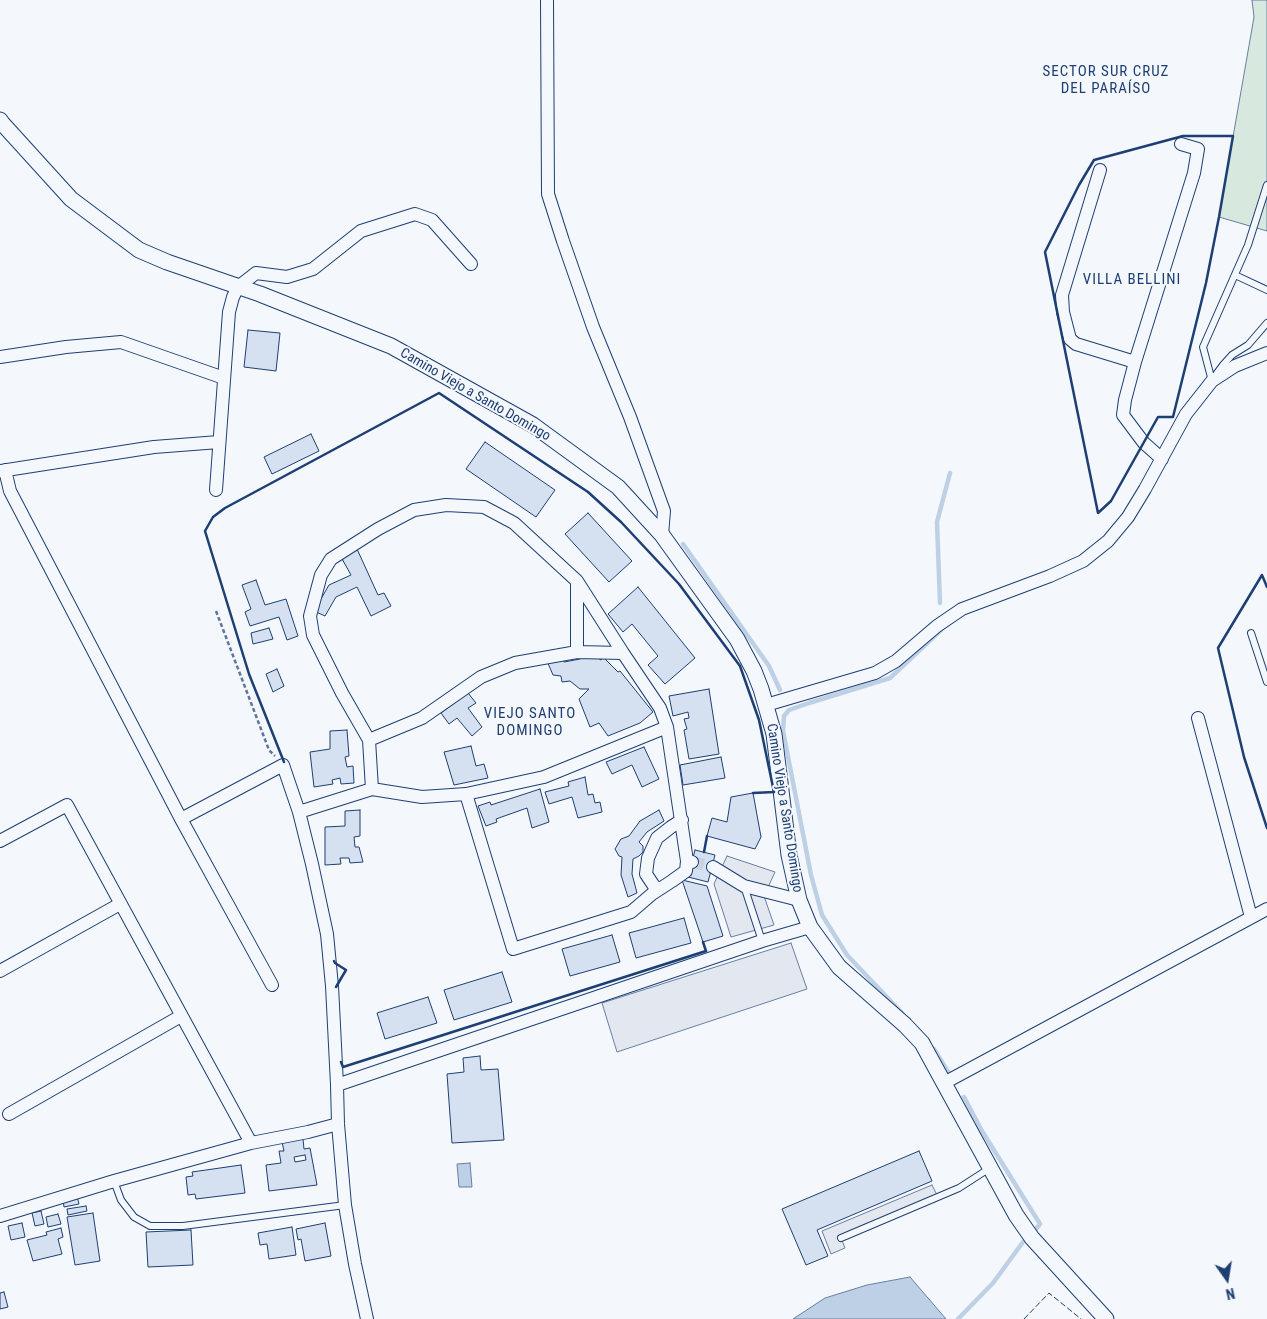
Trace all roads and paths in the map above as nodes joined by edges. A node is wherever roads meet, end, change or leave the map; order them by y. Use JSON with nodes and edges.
{"nodes":[{"id":1,"x":547,"y":0,"type":"edge"},
{"id":2,"x":0,"y":120,"type":"edge"},
{"id":3,"x":1181,"y":144,"type":"dead end"},
{"id":4,"x":1100,"y":170,"type":"dead end"},
{"id":5,"x":1267,"y":185,"type":"edge"},
{"id":6,"x":471,"y":264,"type":"dead end"},
{"id":7,"x":1235,"y":275,"type":"junction"},
{"id":8,"x":238,"y":287,"type":"junction"},
{"id":9,"x":1267,"y":290,"type":"edge"},
{"id":10,"x":1267,"y":323,"type":"edge"},
{"id":11,"x":1267,"y":352,"type":"edge"},
{"id":12,"x":0,"y":357,"type":"edge"},
{"id":13,"x":1135,"y":362,"type":"junction"},
{"id":14,"x":224,"y":378,"type":"junction"},
{"id":15,"x":1212,"y":381,"type":"junction"},
{"id":16,"x":219,"y":442,"type":"junction"},
{"id":17,"x":1162,"y":459,"type":"junction"},
{"id":18,"x":3,"y":471,"type":"edge"},
{"id":19,"x":216,"y":490,"type":"dead end"},
{"id":20,"x":662,"y":535,"type":"junction"},
{"id":21,"x":576,"y":581,"type":"junction"},
{"id":22,"x":216,"y":611,"type":"dead end"},
{"id":23,"x":1251,"y":633,"type":"dead end"},
{"id":24,"x":577,"y":652,"type":"junction"},
{"id":25,"x":623,"y":653,"type":"junction"},
{"id":26,"x":1267,"y":682,"type":"edge"},
{"id":27,"x":766,"y":705,"type":"junction"},
{"id":28,"x":1198,"y":718,"type":"dead end"},
{"id":29,"x":667,"y":728,"type":"junction"},
{"id":30,"x":369,"y":740,"type":"junction"},
{"id":31,"x":283,"y":765,"type":"junction"},
{"id":32,"x":372,"y":788,"type":"junction"},
{"id":33,"x":466,"y":794,"type":"junction"},
{"id":34,"x":299,"y":812,"type":"junction"},
{"id":35,"x":181,"y":819,"type":"junction"},
{"id":36,"x":682,"y":820,"type":"junction"},
{"id":37,"x":0,"y":840,"type":"edge"},
{"id":38,"x":712,"y":867,"type":"tunnel mouth"},
{"id":39,"x":744,"y":886,"type":"junction"},
{"id":40,"x":660,"y":889,"type":"junction"},
{"id":41,"x":799,"y":900,"type":"junction"},
{"id":42,"x":120,"y":904,"type":"junction"},
{"id":43,"x":1267,"y":908,"type":"edge"},
{"id":44,"x":1251,"y":918,"type":"junction"},
{"id":45,"x":810,"y":927,"type":"junction"},
{"id":46,"x":762,"y":942,"type":"junction"},
{"id":47,"x":0,"y":971,"type":"edge"},
{"id":48,"x":272,"y":985,"type":"dead end"},
{"id":49,"x":181,"y":1016,"type":"junction"},
{"id":50,"x":944,"y":1083,"type":"junction"},
{"id":51,"x":337,"y":1085,"type":"junction"},
{"id":52,"x":9,"y":1114,"type":"dead end"},
{"id":53,"x":338,"y":1124,"type":"junction"},
{"id":54,"x":250,"y":1143,"type":"junction"},
{"id":55,"x":990,"y":1168,"type":"junction"},
{"id":56,"x":114,"y":1181,"type":"junction"},
{"id":57,"x":345,"y":1205,"type":"junction"},
{"id":58,"x":0,"y":1216,"type":"edge"},
{"id":59,"x":841,"y":1238,"type":"dead end"},
{"id":60,"x":367,"y":1319,"type":"edge"},
{"id":61,"x":1106,"y":1319,"type":"edge"}],
"edges":[{"from":1,"to":20,"type":"street"},
{"from":2,"to":8,"type":"street","name":"Camino Viejo a Santo Domingo"},
{"from":3,"to":13,"type":"street"},
{"from":4,"to":13,"type":"street"},
{"from":5,"to":7,"type":"lane"},
{"from":6,"to":8,"type":"street"},
{"from":7,"to":9,"type":"lane"},
{"from":7,"to":15,"type":"lane"},
{"from":8,"to":14,"type":"street"},
{"from":8,"to":20,"type":"street","name":"Camino Viejo a Santo Domingo"},
{"from":10,"to":15,"type":"lane"},
{"from":11,"to":15,"type":"street"},
{"from":12,"to":14,"type":"street"},
{"from":13,"to":17,"type":"street"},
{"from":14,"to":16,"type":"street"},
{"from":15,"to":17,"type":"street"},
{"from":16,"to":18,"type":"street"},
{"from":16,"to":19,"type":"street"},
{"from":17,"to":27,"type":"street"},
{"from":18,"to":35,"type":"street"},
{"from":20,"to":27,"type":"street","name":"Camino Viejo a Santo Domingo"},
{"from":21,"to":24,"type":"street"},
{"from":21,"to":25,"type":"street"},
{"from":21,"to":30,"type":"street"},
{"from":22,"to":31,"type":"path"},
{"from":23,"to":26,"type":"lane"},
{"from":24,"to":25,"type":"street"},
{"from":24,"to":30,"type":"street"},
{"from":25,"to":29,"type":"street"},
{"from":27,"to":41,"type":"street","name":"Camino Viejo a Santo Domingo"},
{"from":28,"to":44,"type":"street"},
{"from":29,"to":33,"type":"street"},
{"from":29,"to":36,"type":"street"},
{"from":30,"to":32,"type":"street"},
{"from":31,"to":34,"type":"street"},
{"from":31,"to":35,"type":"street"},
{"from":32,"to":33,"type":"street"},
{"from":32,"to":34,"type":"street"},
{"from":33,"to":40,"type":"street"},
{"from":34,"to":51,"type":"street"},
{"from":35,"to":48,"type":"street"},
{"from":36,"to":40,"type":"street"},
{"from":36,"to":40,"type":"street"},
{"from":37,"to":42,"type":"street"},
{"from":38,"to":39,"type":"street"},
{"from":39,"to":41,"type":"street"},
{"from":39,"to":46,"type":"lane"},
{"from":41,"to":45,"type":"street","name":"Camino Viejo a Santo Domingo"},
{"from":42,"to":47,"type":"street"},
{"from":42,"to":49,"type":"street"},
{"from":43,"to":44,"type":"street"},
{"from":44,"to":50,"type":"street"},
{"from":45,"to":46,"type":"street"},
{"from":45,"to":50,"type":"street","name":"Camino Viejo a Santo Domingo"},
{"from":46,"to":51,"type":"street"},
{"from":49,"to":52,"type":"street"},
{"from":49,"to":54,"type":"street"},
{"from":50,"to":55,"type":"street","name":"Camino Viejo a Santo Domingo"},
{"from":51,"to":53,"type":"street"},
{"from":53,"to":54,"type":"street"},
{"from":53,"to":57,"type":"street"},
{"from":54,"to":56,"type":"street"},
{"from":55,"to":59,"type":"lane"},
{"from":55,"to":61,"type":"street","name":"Camino Viejo a Santo Domingo"},
{"from":56,"to":57,"type":"lane"},
{"from":56,"to":58,"type":"street"},
{"from":57,"to":60,"type":"street"}]}
